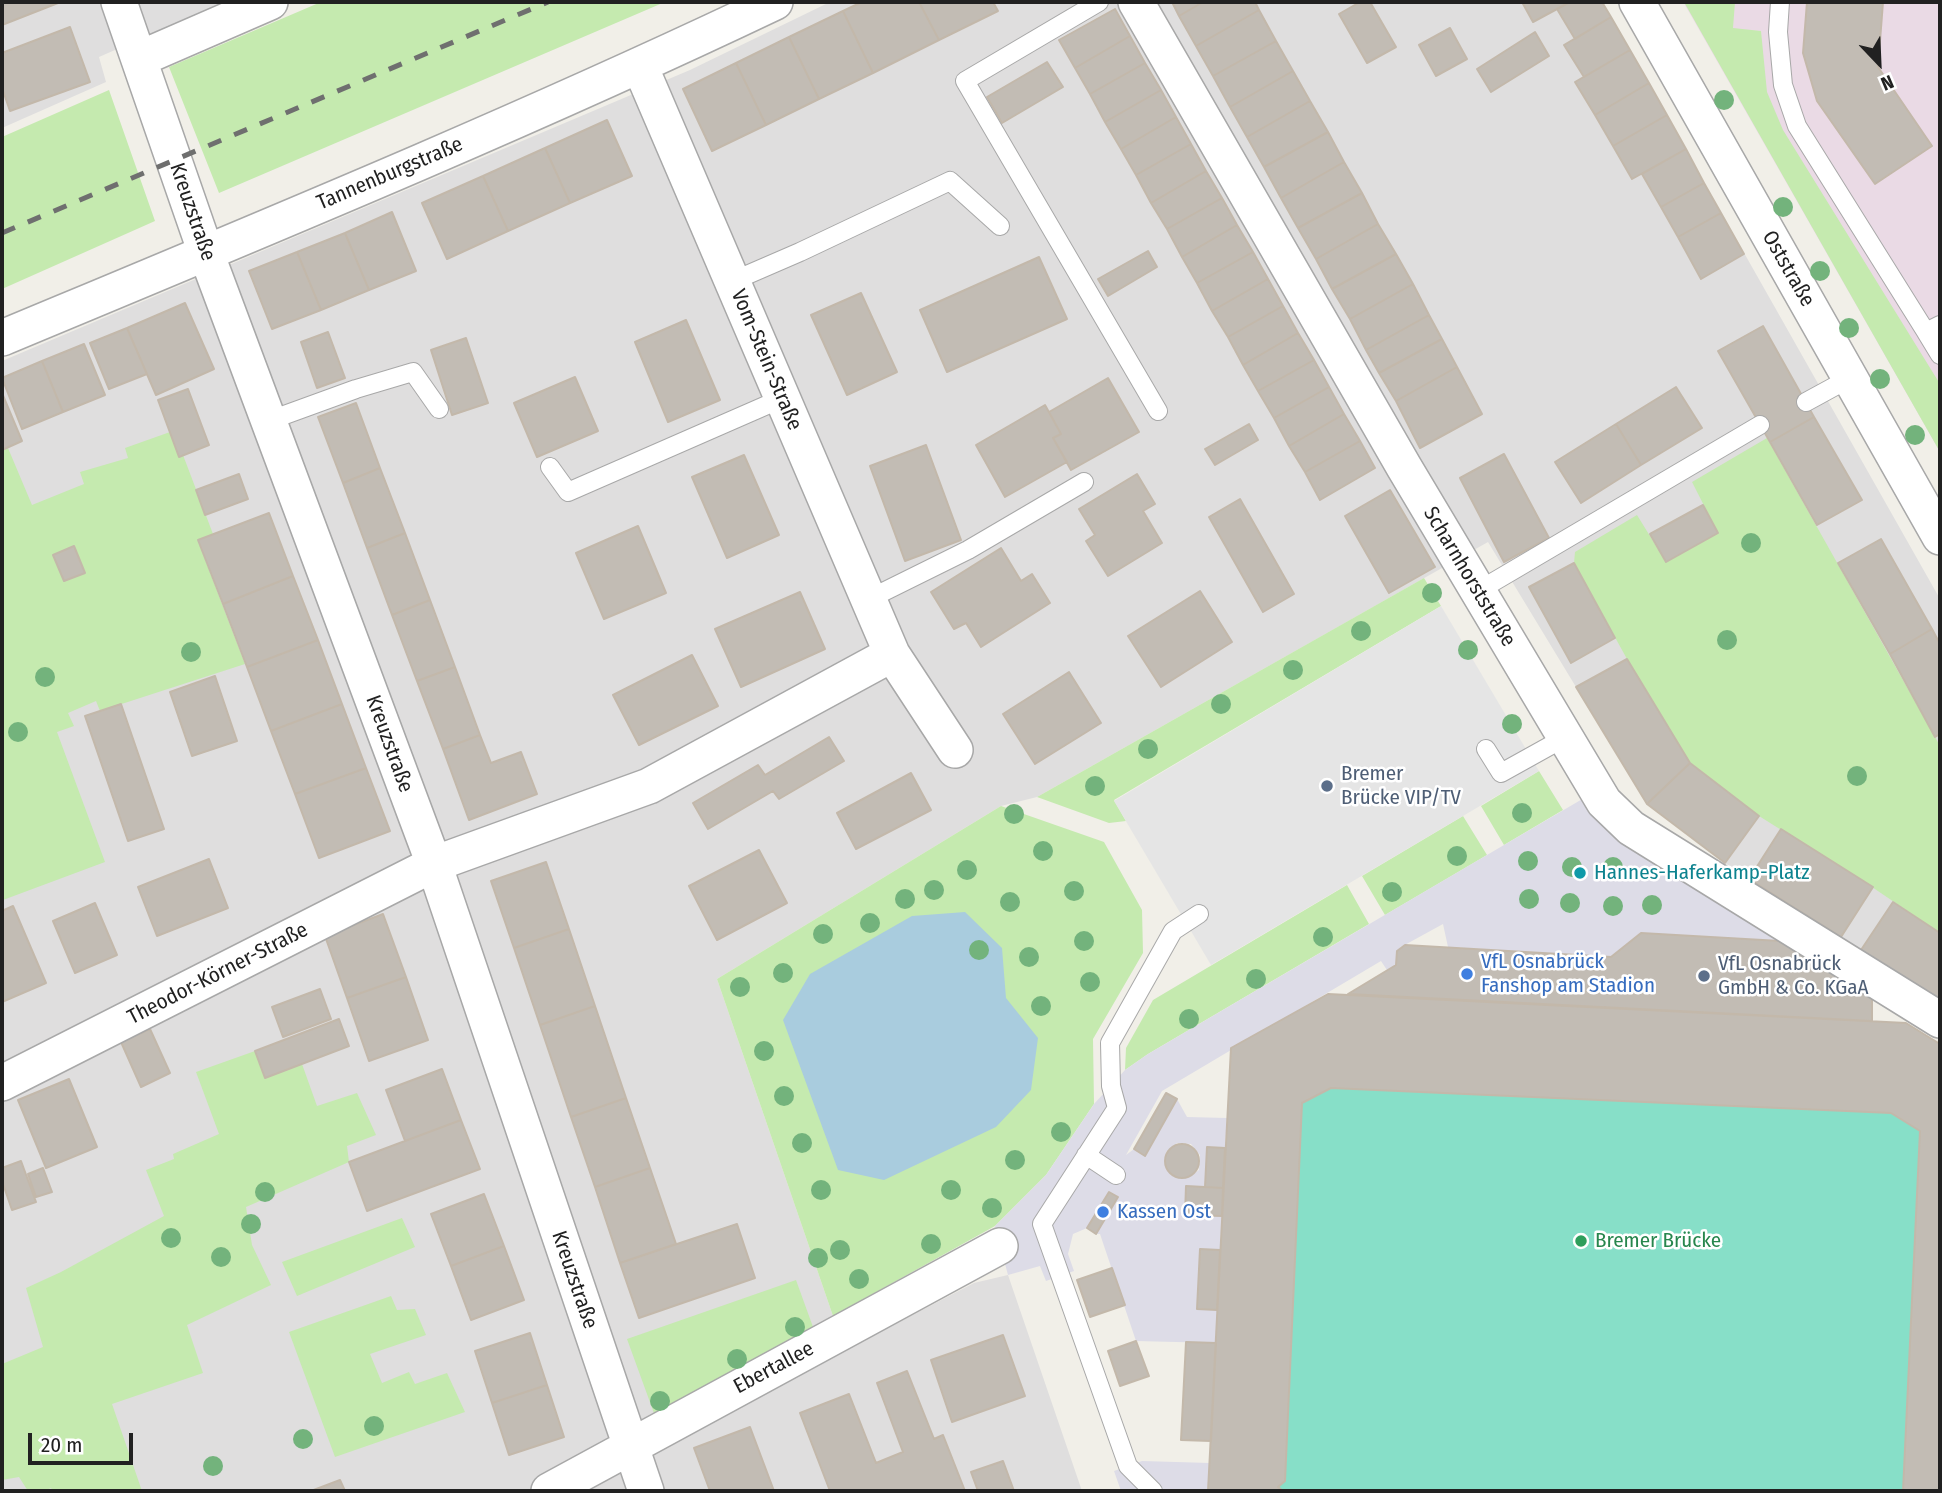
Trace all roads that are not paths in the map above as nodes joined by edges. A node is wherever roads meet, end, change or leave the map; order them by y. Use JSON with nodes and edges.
{"nodes":[{"id":1,"x":119,"y":2,"type":"edge"},
{"id":2,"x":270,"y":2,"type":"edge"},
{"id":3,"x":775,"y":2,"type":"edge"},
{"id":4,"x":1099,"y":2,"type":"edge"},
{"id":5,"x":1136,"y":2,"type":"edge"},
{"id":6,"x":1637,"y":2,"type":"edge"},
{"id":7,"x":1780,"y":2,"type":"edge"},
{"id":8,"x":139,"y":59,"type":"junction"},
{"id":9,"x":640,"y":66,"type":"junction"},
{"id":10,"x":1000,"y":226,"type":"dead end"},
{"id":11,"x":206,"y":253,"type":"junction"},
{"id":12,"x":733,"y":281,"type":"junction"},
{"id":13,"x":1933,"y":328,"type":"edge"},
{"id":14,"x":2,"y":338,"type":"edge"},
{"id":15,"x":1940,"y":355,"type":"edge"},
{"id":16,"x":1850,"y":378,"type":"junction"},
{"id":17,"x":783,"y":398,"type":"junction"},
{"id":18,"x":1806,"y":402,"type":"dead end"},
{"id":19,"x":439,"y":409,"type":"dead end"},
{"id":20,"x":1158,"y":411,"type":"dead end"},
{"id":21,"x":268,"y":421,"type":"junction"},
{"id":22,"x":1760,"y":425,"type":"dead end"},
{"id":23,"x":550,"y":467,"type":"dead end"},
{"id":24,"x":1084,"y":482,"type":"dead end"},
{"id":25,"x":1940,"y":537,"type":"edge"},
{"id":26,"x":1478,"y":592,"type":"junction"},
{"id":27,"x":869,"y":599,"type":"junction"},
{"id":28,"x":892,"y":654,"type":"junction"},
{"id":29,"x":1564,"y":738,"type":"junction"},
{"id":30,"x":1486,"y":748,"type":"dead end"},
{"id":31,"x":954,"y":750,"type":"dead end"},
{"id":32,"x":433,"y":864,"type":"junction"},
{"id":33,"x":1199,"y":914,"type":"dead end"},
{"id":34,"x":1940,"y":1020,"type":"edge"},
{"id":35,"x":2,"y":1083,"type":"edge"},
{"id":36,"x":1086,"y":1155,"type":"junction"},
{"id":37,"x":1116,"y":1175,"type":"dead end"},
{"id":38,"x":1000,"y":1246,"type":"dead end"},
{"id":39,"x":630,"y":1446,"type":"junction"},
{"id":40,"x":549,"y":1491,"type":"edge"},
{"id":41,"x":646,"y":1491,"type":"edge"},
{"id":42,"x":1153,"y":1491,"type":"edge"}],
"edges":[{"from":1,"to":8,"type":"street","name":"Kreuzstraße"},
{"from":2,"to":8,"type":"street"},
{"from":3,"to":9,"type":"street","name":"Tannenburgstraße"},
{"from":4,"to":20,"type":"lane"},
{"from":5,"to":26,"type":"street","name":"Scharnhorststraße"},
{"from":6,"to":16,"type":"street","name":"Oststraße"},
{"from":7,"to":13,"type":"lane"},
{"from":8,"to":11,"type":"street","name":"Kreuzstraße"},
{"from":9,"to":11,"type":"street","name":"Tannenburgstraße"},
{"from":9,"to":12,"type":"street","name":"Vom-Stein-Straße"},
{"from":10,"to":12,"type":"lane"},
{"from":11,"to":14,"type":"street","name":"Tannenburgstraße"},
{"from":11,"to":21,"type":"street","name":"Kreuzstraße"},
{"from":12,"to":17,"type":"street","name":"Vom-Stein-Straße"},
{"from":13,"to":15,"type":"lane"},
{"from":16,"to":18,"type":"lane"},
{"from":16,"to":25,"type":"street","name":"Oststraße"},
{"from":17,"to":23,"type":"lane"},
{"from":17,"to":27,"type":"street","name":"Vom-Stein-Straße"},
{"from":19,"to":21,"type":"lane"},
{"from":21,"to":32,"type":"street","name":"Kreuzstraße"},
{"from":22,"to":26,"type":"lane"},
{"from":24,"to":27,"type":"lane"},
{"from":26,"to":29,"type":"street","name":"Scharnhorststraße"},
{"from":27,"to":28,"type":"street","name":"Vom-Stein-Straße"},
{"from":28,"to":31,"type":"street","name":"Vom-Stein-Straße"},
{"from":28,"to":32,"type":"street"},
{"from":29,"to":30,"type":"lane"},
{"from":29,"to":34,"type":"street","name":"Scharnhorststraße"},
{"from":32,"to":35,"type":"street","name":"Theodor-Körner-Straße"},
{"from":32,"to":39,"type":"street","name":"Kreuzstraße"},
{"from":33,"to":36,"type":"lane"},
{"from":36,"to":37,"type":"lane"},
{"from":36,"to":42,"type":"lane"},
{"from":38,"to":39,"type":"street","name":"Ebertallee"},
{"from":39,"to":40,"type":"street","name":"Ebertallee"},
{"from":39,"to":41,"type":"street","name":"Kreuzstraße"}]}
